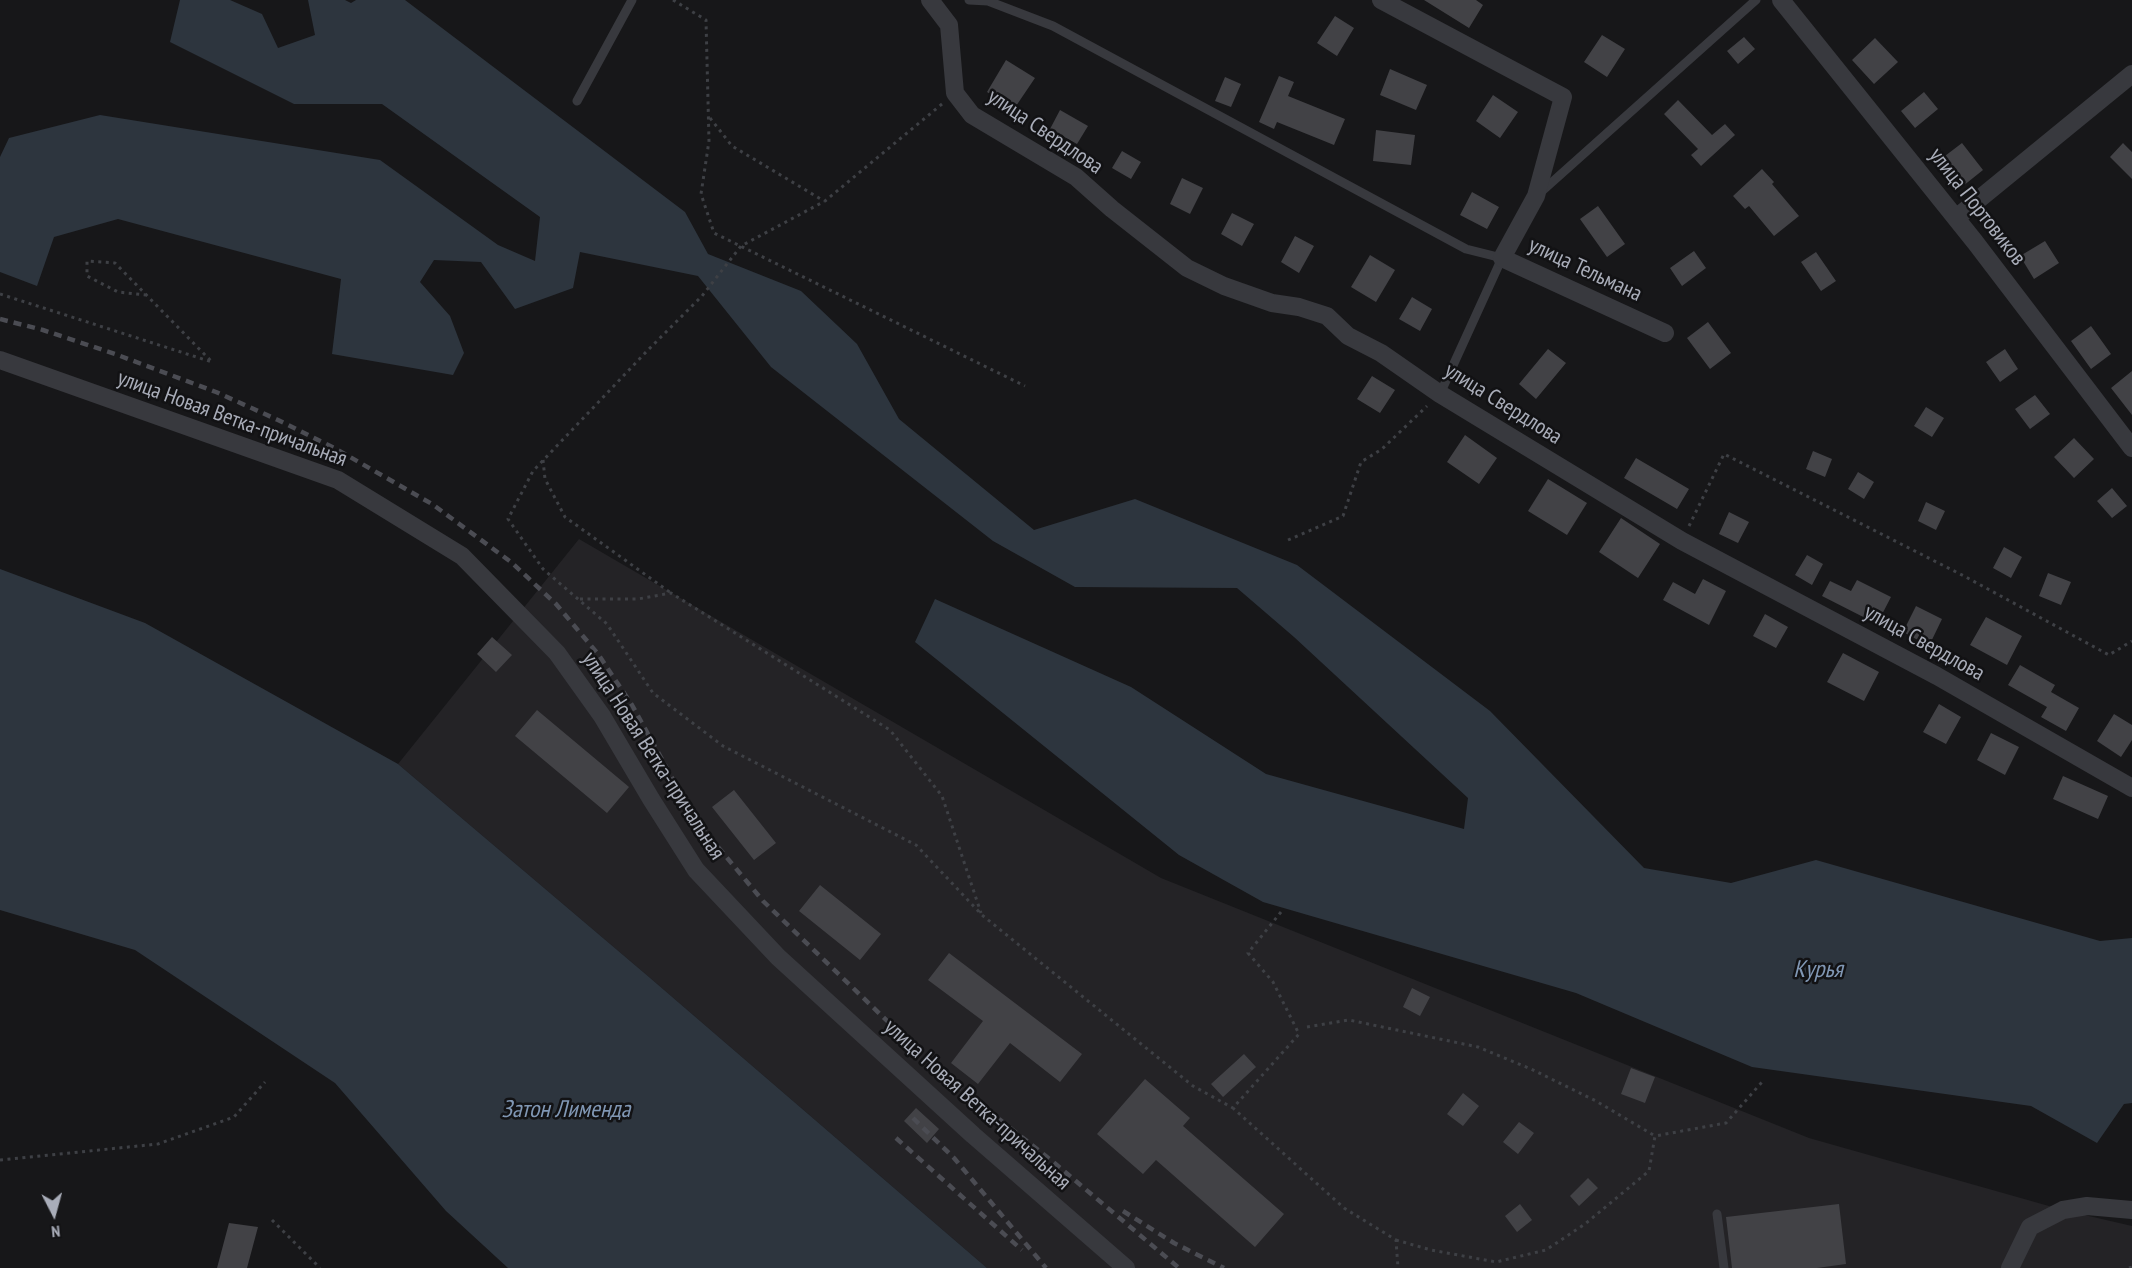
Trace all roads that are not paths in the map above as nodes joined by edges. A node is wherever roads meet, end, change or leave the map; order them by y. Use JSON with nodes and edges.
{"nodes":[{"id":1,"x":632,"y":0,"type":"edge"},
{"id":2,"x":930,"y":0,"type":"edge"},
{"id":3,"x":969,"y":0,"type":"edge"},
{"id":4,"x":1381,"y":0,"type":"edge"},
{"id":5,"x":1756,"y":0,"type":"edge"},
{"id":6,"x":1780,"y":0,"type":"edge"},
{"id":7,"x":2132,"y":74,"type":"edge"},
{"id":8,"x":578,"y":101,"type":"dead end"},
{"id":9,"x":1536,"y":196,"type":"junction"},
{"id":10,"x":1956,"y":218,"type":"junction"},
{"id":11,"x":1502,"y":258,"type":"junction"},
{"id":12,"x":1665,"y":333,"type":"dead end"},
{"id":13,"x":0,"y":360,"type":"edge"},
{"id":14,"x":1440,"y":394,"type":"junction"},
{"id":15,"x":2132,"y":448,"type":"edge"},
{"id":16,"x":2132,"y":788,"type":"edge"},
{"id":17,"x":2132,"y":1210,"type":"edge"},
{"id":18,"x":1717,"y":1214,"type":"dead end"},
{"id":19,"x":1126,"y":1268,"type":"edge"},
{"id":20,"x":1724,"y":1268,"type":"edge"},
{"id":21,"x":2010,"y":1268,"type":"edge"}],
"edges":[{"from":1,"to":8,"type":"lane"},
{"from":2,"to":14,"type":"street","name":"улица Свердлова"},
{"from":3,"to":11,"type":"lane"},
{"from":4,"to":9,"type":"street","name":"улица Тельмана"},
{"from":5,"to":9,"type":"lane"},
{"from":6,"to":10,"type":"street","name":"улица Портовиков"},
{"from":7,"to":10,"type":"street"},
{"from":9,"to":11,"type":"street","name":"улица Тельмана"},
{"from":10,"to":15,"type":"street","name":"улица Портовиков"},
{"from":11,"to":12,"type":"street","name":"улица Тельмана"},
{"from":11,"to":14,"type":"lane"},
{"from":13,"to":19,"type":"street","name":"улица Новая Ветка-причальная"},
{"from":14,"to":16,"type":"street","name":"улица Свердлова"},
{"from":17,"to":21,"type":"street"},
{"from":18,"to":20,"type":"lane"}]}
